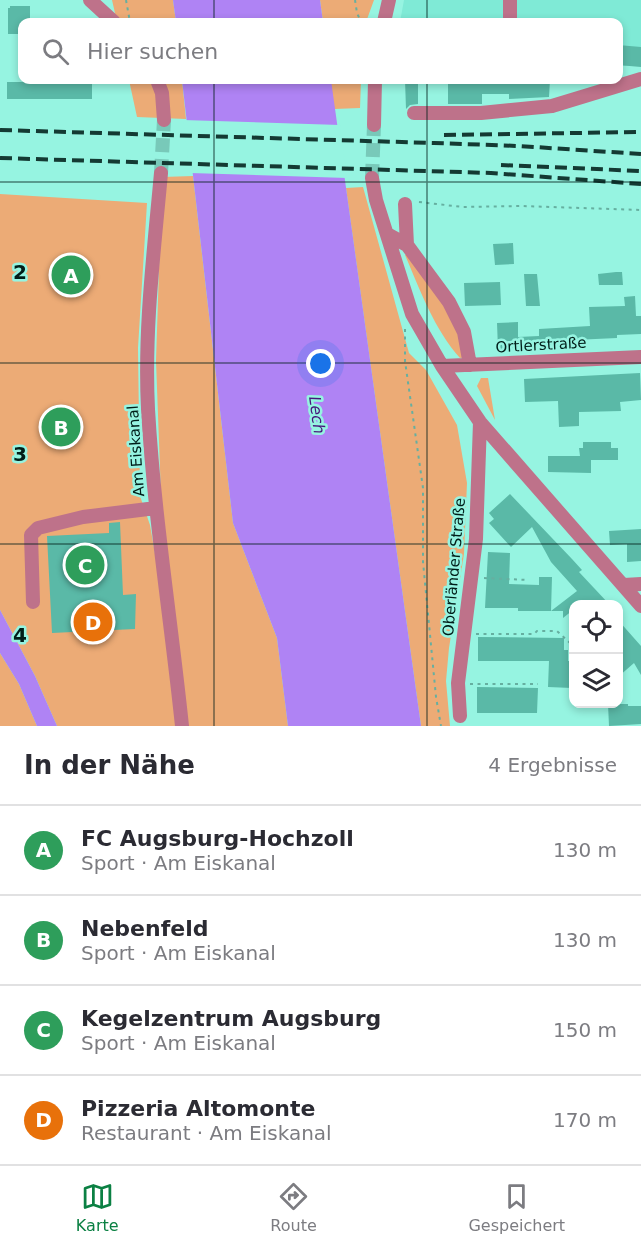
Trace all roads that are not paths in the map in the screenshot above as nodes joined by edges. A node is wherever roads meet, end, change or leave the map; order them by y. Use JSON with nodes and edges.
{"nodes":[{"id":1,"x":90,"y":0,"type":"edge"},
{"id":2,"x":389,"y":0,"type":"edge"},
{"id":3,"x":510,"y":0,"type":"edge"},
{"id":4,"x":110,"y":18,"type":"edge"},
{"id":5,"x":385,"y":18,"type":"edge"},
{"id":6,"x":510,"y":18,"type":"edge"},
{"id":7,"x":641,"y":79,"type":"edge"},
{"id":8,"x":159,"y":84,"type":"edge"},
{"id":9,"x":375,"y":84,"type":"edge"},
{"id":10,"x":414,"y":113,"type":"dead end"},
{"id":11,"x":164,"y":120,"type":"tunnel mouth"},
{"id":12,"x":374,"y":125,"type":"tunnel mouth"},
{"id":13,"x":161,"y":172,"type":"tunnel mouth"},
{"id":14,"x":372,"y":178,"type":"tunnel mouth"},
{"id":15,"x":405,"y":204,"type":"road end"},
{"id":16,"x":387,"y":234,"type":"junction"},
{"id":17,"x":407,"y":245,"type":"junction"},
{"id":18,"x":641,"y":357,"type":"edge"},
{"id":19,"x":470,"y":365,"type":"junction"},
{"id":20,"x":442,"y":366,"type":"junction"},
{"id":21,"x":480,"y":422,"type":"junction"},
{"id":22,"x":156,"y":508,"type":"junction"},
{"id":23,"x":641,"y":584,"type":"edge"},
{"id":24,"x":624,"y":585,"type":"junction"},
{"id":25,"x":33,"y":602,"type":"dead end"},
{"id":26,"x":641,"y":606,"type":"edge"},
{"id":27,"x":460,"y":716,"type":"dead end"},
{"id":28,"x":182,"y":726,"type":"edge"}],
"edges":[{"from":1,"to":4,"type":"street"},
{"from":2,"to":5,"type":"street"},
{"from":3,"to":6,"type":"street"},
{"from":7,"to":10,"type":"street"},
{"from":8,"to":11,"type":"street"},
{"from":9,"to":12,"type":"street"},
{"from":13,"to":22,"type":"street","name":"Am Eiskanal"},
{"from":14,"to":16,"type":"street"},
{"from":15,"to":17,"type":"street"},
{"from":16,"to":17,"type":"street"},
{"from":16,"to":20,"type":"street"},
{"from":17,"to":19,"type":"street"},
{"from":18,"to":19,"type":"street","name":"Ortlerstraße"},
{"from":19,"to":20,"type":"street","name":"Ortlerstraße"},
{"from":20,"to":21,"type":"street"},
{"from":21,"to":24,"type":"street"},
{"from":21,"to":27,"type":"street","name":"Oberländer Straße"},
{"from":22,"to":25,"type":"street"},
{"from":22,"to":28,"type":"street","name":"Am Eiskanal"},
{"from":23,"to":24,"type":"street"},
{"from":24,"to":26,"type":"street"}]}
